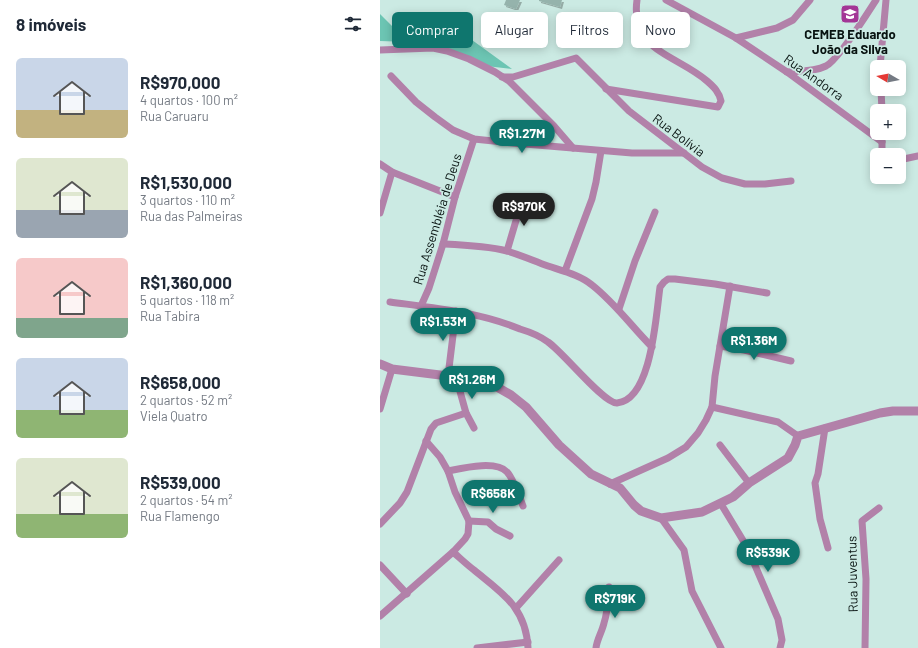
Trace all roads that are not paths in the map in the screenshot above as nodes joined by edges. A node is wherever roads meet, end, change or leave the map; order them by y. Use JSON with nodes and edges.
{"nodes":[{"id":1,"x":637,"y":0,"type":"edge"},
{"id":2,"x":666,"y":0,"type":"edge"},
{"id":3,"x":810,"y":0,"type":"edge"},
{"id":4,"x":876,"y":0,"type":"edge"},
{"id":5,"x":886,"y":0,"type":"edge"},
{"id":6,"x":736,"y":38,"type":"junction"},
{"id":7,"x":380,"y":50,"type":"edge"},
{"id":8,"x":881,"y":60,"type":"edge"},
{"id":9,"x":787,"y":72,"type":"junction"},
{"id":10,"x":391,"y":76,"type":"dead end"},
{"id":11,"x":502,"y":76,"type":"junction"},
{"id":12,"x":606,"y":89,"type":"junction"},
{"id":13,"x":474,"y":139,"type":"junction"},
{"id":14,"x":882,"y":142,"type":"joint"},
{"id":15,"x":573,"y":148,"type":"junction"},
{"id":16,"x":883,"y":148,"type":"edge"},
{"id":17,"x":601,"y":151,"type":"junction"},
{"id":18,"x":684,"y":154,"type":"junction"},
{"id":19,"x":918,"y":156,"type":"edge"},
{"id":20,"x":906,"y":159,"type":"edge"},
{"id":21,"x":380,"y":164,"type":"edge"},
{"id":22,"x":392,"y":172,"type":"junction"},
{"id":23,"x":791,"y":181,"type":"dead end"},
{"id":24,"x":523,"y":197,"type":"dead end"},
{"id":25,"x":455,"y":198,"type":"junction"},
{"id":26,"x":655,"y":212,"type":"dead end"},
{"id":27,"x":380,"y":213,"type":"edge"},
{"id":28,"x":443,"y":244,"type":"junction"},
{"id":29,"x":507,"y":251,"type":"junction"},
{"id":30,"x":565,"y":271,"type":"junction"},
{"id":31,"x":730,"y":286,"type":"junction"},
{"id":32,"x":767,"y":293,"type":"dead end"},
{"id":33,"x":390,"y":302,"type":"dead end"},
{"id":34,"x":421,"y":306,"type":"junction"},
{"id":35,"x":618,"y":309,"type":"junction"},
{"id":36,"x":456,"y":310,"type":"junction"},
{"id":37,"x":720,"y":346,"type":"junction"},
{"id":38,"x":652,"y":347,"type":"junction"},
{"id":39,"x":791,"y":361,"type":"dead end"},
{"id":40,"x":380,"y":364,"type":"edge"},
{"id":41,"x":392,"y":369,"type":"junction"},
{"id":42,"x":452,"y":376,"type":"junction"},
{"id":43,"x":712,"y":407,"type":"junction"},
{"id":44,"x":380,"y":409,"type":"edge"},
{"id":45,"x":918,"y":411,"type":"edge"},
{"id":46,"x":466,"y":413,"type":"junction"},
{"id":47,"x":474,"y":428,"type":"dead end"},
{"id":48,"x":825,"y":428,"type":"junction"},
{"id":49,"x":798,"y":436,"type":"junction"},
{"id":50,"x":426,"y":441,"type":"junction"},
{"id":51,"x":720,"y":445,"type":"dead end"},
{"id":52,"x":448,"y":471,"type":"junction"},
{"id":53,"x":748,"y":483,"type":"junction"},
{"id":54,"x":610,"y":484,"type":"junction"},
{"id":55,"x":720,"y":504,"type":"junction"},
{"id":56,"x":523,"y":506,"type":"dead end"},
{"id":57,"x":879,"y":508,"type":"dead end"},
{"id":58,"x":661,"y":518,"type":"junction"},
{"id":59,"x":469,"y":521,"type":"junction"},
{"id":60,"x":380,"y":524,"type":"edge"},
{"id":61,"x":510,"y":536,"type":"dead end"},
{"id":62,"x":828,"y":548,"type":"dead end"},
{"id":63,"x":453,"y":552,"type":"junction"},
{"id":64,"x":559,"y":560,"type":"dead end"},
{"id":65,"x":380,"y":565,"type":"edge"},
{"id":66,"x":608,"y":587,"type":"dead end"},
{"id":67,"x":407,"y":594,"type":"junction"},
{"id":68,"x":516,"y":608,"type":"junction"},
{"id":69,"x":380,"y":616,"type":"edge"},
{"id":70,"x":528,"y":645,"type":"edge"},
{"id":71,"x":477,"y":648,"type":"edge"},
{"id":72,"x":491,"y":648,"type":"edge"},
{"id":73,"x":596,"y":648,"type":"edge"},
{"id":74,"x":721,"y":648,"type":"edge"},
{"id":75,"x":780,"y":648,"type":"edge"},
{"id":76,"x":865,"y":648,"type":"edge"}],
"edges":[{"from":1,"to":12,"type":"street"},
{"from":2,"to":6,"type":"street","name":"Rua Andorra"},
{"from":3,"to":6,"type":"street"},
{"from":4,"to":9,"type":"street"},
{"from":5,"to":8,"type":"street"},
{"from":6,"to":9,"type":"street","name":"Rua Andorra"},
{"from":7,"to":11,"type":"street"},
{"from":9,"to":14,"type":"street","name":"Rua Andorra"},
{"from":10,"to":13,"type":"street"},
{"from":11,"to":12,"type":"street","name":"Rua Bolívia"},
{"from":11,"to":15,"type":"street"},
{"from":12,"to":18,"type":"street","name":"Rua Bolívia"},
{"from":13,"to":15,"type":"street"},
{"from":13,"to":25,"type":"street","name":"Rua Assembléia de Deus"},
{"from":14,"to":16,"type":"street"},
{"from":15,"to":17,"type":"street"},
{"from":17,"to":18,"type":"street"},
{"from":17,"to":30,"type":"street"},
{"from":18,"to":23,"type":"street","name":"Rua Bolívia"},
{"from":19,"to":20,"type":"street"},
{"from":21,"to":22,"type":"street"},
{"from":22,"to":25,"type":"street"},
{"from":22,"to":27,"type":"street"},
{"from":24,"to":29,"type":"street"},
{"from":25,"to":28,"type":"street","name":"Rua Assembléia de Deus"},
{"from":26,"to":35,"type":"street"},
{"from":28,"to":29,"type":"street"},
{"from":28,"to":34,"type":"street","name":"Rua Assembléia de Deus"},
{"from":29,"to":30,"type":"street"},
{"from":30,"to":35,"type":"street"},
{"from":31,"to":32,"type":"street"},
{"from":31,"to":37,"type":"street"},
{"from":31,"to":38,"type":"street"},
{"from":33,"to":34,"type":"street"},
{"from":34,"to":36,"type":"street"},
{"from":35,"to":38,"type":"street"},
{"from":36,"to":38,"type":"street"},
{"from":36,"to":42,"type":"street"},
{"from":37,"to":39,"type":"street"},
{"from":37,"to":43,"type":"street"},
{"from":40,"to":41,"type":"street"},
{"from":41,"to":42,"type":"street"},
{"from":41,"to":44,"type":"street"},
{"from":42,"to":46,"type":"street"},
{"from":42,"to":54,"type":"street"},
{"from":43,"to":49,"type":"street"},
{"from":43,"to":54,"type":"street"},
{"from":45,"to":48,"type":"street"},
{"from":46,"to":47,"type":"street"},
{"from":46,"to":50,"type":"street"},
{"from":48,"to":49,"type":"street"},
{"from":48,"to":62,"type":"street"},
{"from":49,"to":53,"type":"street"},
{"from":50,"to":52,"type":"street"},
{"from":50,"to":60,"type":"street"},
{"from":51,"to":53,"type":"street"},
{"from":52,"to":56,"type":"street"},
{"from":52,"to":59,"type":"street"},
{"from":53,"to":55,"type":"street"},
{"from":54,"to":58,"type":"street"},
{"from":55,"to":58,"type":"street"},
{"from":55,"to":75,"type":"street"},
{"from":57,"to":76,"type":"street","name":"Rua Juventus"},
{"from":58,"to":74,"type":"street"},
{"from":59,"to":61,"type":"street"},
{"from":59,"to":63,"type":"street"},
{"from":63,"to":67,"type":"street"},
{"from":63,"to":68,"type":"street"},
{"from":64,"to":68,"type":"street"},
{"from":65,"to":67,"type":"street"},
{"from":66,"to":73,"type":"street"},
{"from":67,"to":69,"type":"street"},
{"from":68,"to":70,"type":"street"},
{"from":70,"to":72,"type":"street"},
{"from":71,"to":72,"type":"street"}]}
